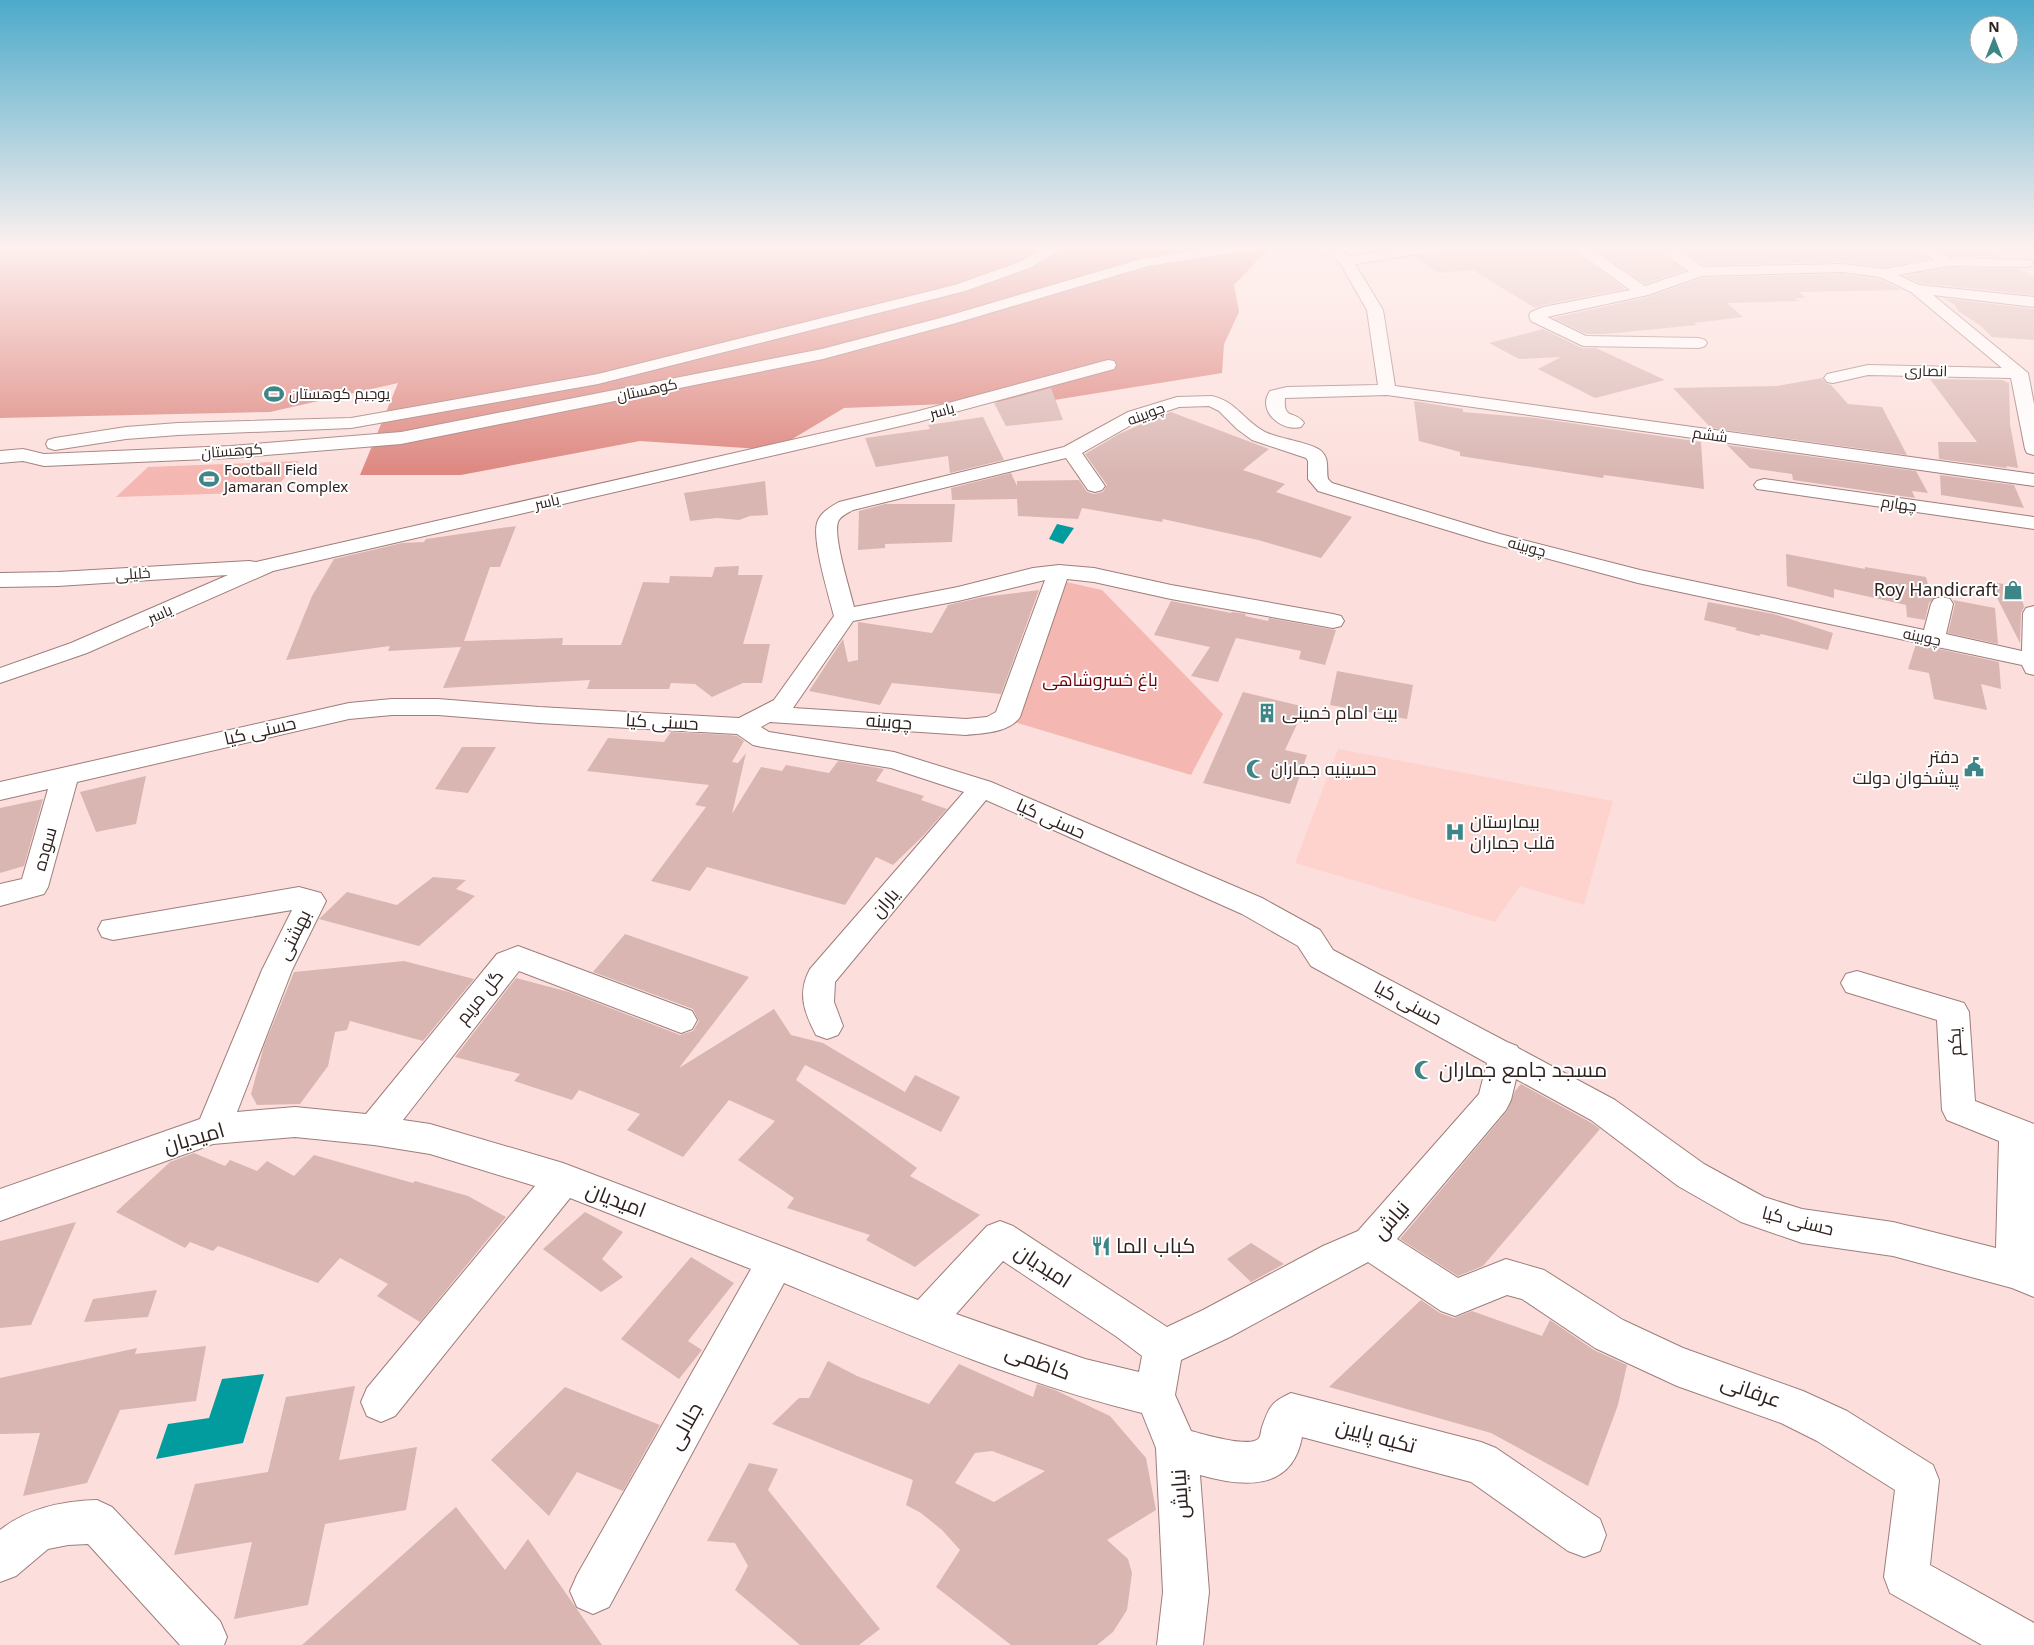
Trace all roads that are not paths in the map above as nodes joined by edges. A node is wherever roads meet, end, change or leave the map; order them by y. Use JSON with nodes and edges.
{"nodes":[{"id":1,"x":827,"y":322,"type":"edge"},
{"id":2,"x":943,"y":322,"type":"edge"},
{"id":3,"x":1377,"y":322,"type":"edge"},
{"id":4,"x":1544,"y":322,"type":"edge"},
{"id":5,"x":1957,"y":322,"type":"edge"},
{"id":6,"x":1700,"y":343,"type":"dead end"},
{"id":7,"x":1108,"y":365,"type":"dead end"},
{"id":8,"x":2019,"y":373,"type":"junction"},
{"id":9,"x":1833,"y":378,"type":"dead end"},
{"id":10,"x":1387,"y":390,"type":"junction"},
{"id":11,"x":1295,"y":423,"type":"dead end"},
{"id":12,"x":2034,"y":439,"type":"edge"},
{"id":13,"x":2034,"y":449,"type":"edge"},
{"id":14,"x":1071,"y":451,"type":"junction"},
{"id":15,"x":23,"y":456,"type":"junction"},
{"id":16,"x":0,"y":457,"type":"edge"},
{"id":17,"x":2034,"y":480,"type":"edge"},
{"id":18,"x":1764,"y":484,"type":"dead end"},
{"id":19,"x":1095,"y":486,"type":"dead end"},
{"id":20,"x":2034,"y":523,"type":"edge"},
{"id":21,"x":266,"y":566,"type":"junction"},
{"id":22,"x":1060,"y":572,"type":"junction"},
{"id":23,"x":0,"y":580,"type":"edge"},
{"id":24,"x":1942,"y":604,"type":"dead end"},
{"id":25,"x":2034,"y":612,"type":"edge"},
{"id":26,"x":845,"y":616,"type":"junction"},
{"id":27,"x":1333,"y":621,"type":"dead end"},
{"id":28,"x":1933,"y":639,"type":"junction"},
{"id":29,"x":2034,"y":664,"type":"edge"},
{"id":30,"x":0,"y":676,"type":"edge"},
{"id":31,"x":755,"y":720,"type":"junction"},
{"id":32,"x":65,"y":777,"type":"junction"},
{"id":33,"x":982,"y":788,"type":"junction"},
{"id":34,"x":0,"y":791,"type":"edge"},
{"id":35,"x":0,"y":895,"type":"edge"},
{"id":36,"x":113,"y":929,"type":"dead end"},
{"id":37,"x":1857,"y":983,"type":"dead end"},
{"id":38,"x":681,"y":1020,"type":"dead end"},
{"id":39,"x":827,"y":1026,"type":"dead end"},
{"id":40,"x":1505,"y":1055,"type":"junction"},
{"id":41,"x":213,"y":1129,"type":"junction"},
{"id":42,"x":374,"y":1130,"type":"junction"},
{"id":43,"x":2026,"y":1136,"type":"edge"},
{"id":44,"x":562,"y":1179,"type":"junction"},
{"id":45,"x":0,"y":1205,"type":"edge"},
{"id":46,"x":1371,"y":1244,"type":"junction"},
{"id":47,"x":776,"y":1261,"type":"junction"},
{"id":48,"x":2024,"y":1275,"type":"edge"},
{"id":49,"x":924,"y":1322,"type":"junction"},
{"id":50,"x":1163,"y":1348,"type":"junction"},
{"id":51,"x":1155,"y":1396,"type":"junction"},
{"id":52,"x":381,"y":1402,"type":"dead end"},
{"id":53,"x":1177,"y":1448,"type":"junction"},
{"id":54,"x":1584,"y":1535,"type":"dead end"},
{"id":55,"x":0,"y":1560,"type":"edge"},
{"id":56,"x":592,"y":1591,"type":"dead end"},
{"id":57,"x":204,"y":1637,"type":"dead end"},
{"id":58,"x":1180,"y":1645,"type":"edge"},
{"id":59,"x":2028,"y":1645,"type":"edge"}],
"edges":[{"from":1,"to":15,"type":"street","name":"کوهستان"},
{"from":2,"to":15,"type":"street","name":"کوهستان"},
{"from":3,"to":10,"type":"street"},
{"from":4,"to":6,"type":"street"},
{"from":5,"to":8,"type":"street"},
{"from":7,"to":21,"type":"street","name":"یاسر"},
{"from":8,"to":9,"type":"street","name":"انصاری"},
{"from":8,"to":12,"type":"street"},
{"from":10,"to":11,"type":"street","name":"ششم"},
{"from":10,"to":17,"type":"street","name":"ششم"},
{"from":12,"to":13,"type":"street"},
{"from":14,"to":19,"type":"street"},
{"from":14,"to":26,"type":"street","name":"چوبینه"},
{"from":14,"to":28,"type":"street","name":"چوبینه"},
{"from":15,"to":16,"type":"street","name":"کوهستان"},
{"from":18,"to":20,"type":"street","name":"چهارم"},
{"from":21,"to":23,"type":"street","name":"خلیلی"},
{"from":21,"to":30,"type":"street","name":"یاسر"},
{"from":22,"to":26,"type":"street"},
{"from":22,"to":27,"type":"street"},
{"from":22,"to":31,"type":"street","name":"چوبینه"},
{"from":24,"to":28,"type":"street"},
{"from":25,"to":29,"type":"street"},
{"from":26,"to":31,"type":"street"},
{"from":28,"to":29,"type":"street","name":"چوبینه"},
{"from":31,"to":32,"type":"street","name":"حسنی کیا"},
{"from":31,"to":33,"type":"street","name":"حسنی کیا"},
{"from":32,"to":34,"type":"street","name":"حسنی کیا"},
{"from":32,"to":35,"type":"street","name":"سوده"},
{"from":33,"to":39,"type":"street","name":"یاران"},
{"from":33,"to":40,"type":"street","name":"حسنی کیا"},
{"from":36,"to":41,"type":"street","name":"بهشتی"},
{"from":37,"to":43,"type":"street","name":"یکم"},
{"from":38,"to":42,"type":"street","name":"گل مریم"},
{"from":40,"to":46,"type":"street","name":"نیاش"},
{"from":40,"to":48,"type":"street","name":"حسنی کیا"},
{"from":41,"to":42,"type":"street","name":"امیدیان"},
{"from":41,"to":45,"type":"street","name":"امیدیان"},
{"from":42,"to":44,"type":"street","name":"امیدیان"},
{"from":43,"to":48,"type":"street","name":"یکم"},
{"from":44,"to":47,"type":"street","name":"امیدیان"},
{"from":44,"to":52,"type":"street"},
{"from":46,"to":50,"type":"street","name":"نیاش"},
{"from":46,"to":59,"type":"street","name":"عرفانی"},
{"from":47,"to":49,"type":"street","name":"امیدیان"},
{"from":47,"to":56,"type":"street","name":"جلالی"},
{"from":49,"to":50,"type":"street","name":"امیدیان"},
{"from":49,"to":51,"type":"street","name":"کاظمی"},
{"from":50,"to":51,"type":"street"},
{"from":51,"to":53,"type":"street","name":"نیایش"},
{"from":53,"to":54,"type":"street","name":"تکیه پایین"},
{"from":53,"to":58,"type":"street","name":"نیایش"},
{"from":55,"to":57,"type":"street"}]}
